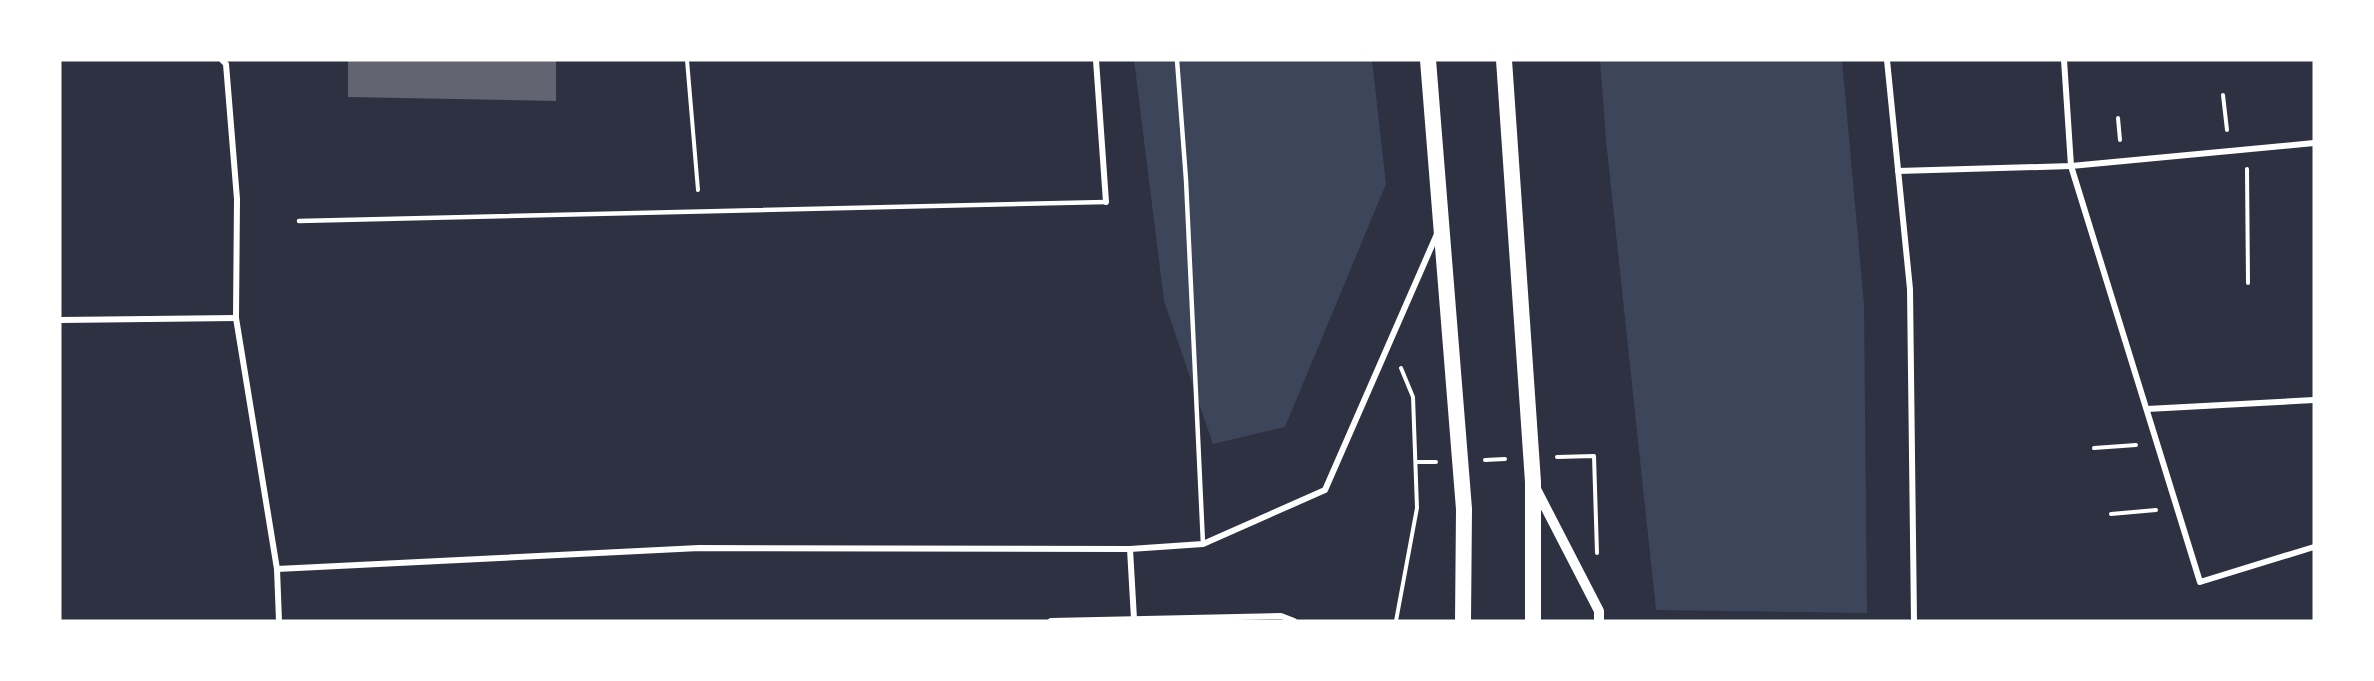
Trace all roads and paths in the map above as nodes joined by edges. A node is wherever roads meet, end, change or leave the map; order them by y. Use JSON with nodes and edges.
{"nodes":[{"id":1,"x":222,"y":60,"type":"edge"},
{"id":2,"x":687,"y":60,"type":"edge"},
{"id":3,"x":1096,"y":60,"type":"edge"},
{"id":4,"x":1177,"y":60,"type":"edge"},
{"id":5,"x":1428,"y":60,"type":"edge"},
{"id":6,"x":1504,"y":60,"type":"edge"},
{"id":7,"x":1887,"y":60,"type":"edge"},
{"id":8,"x":2064,"y":60,"type":"edge"},
{"id":9,"x":2223,"y":95,"type":"dead end"},
{"id":10,"x":2314,"y":143,"type":"edge"},
{"id":11,"x":2246,"y":150,"type":"junction"},
{"id":12,"x":2229,"y":152,"type":"junction"},
{"id":13,"x":2071,"y":166,"type":"junction"},
{"id":14,"x":1898,"y":171,"type":"junction"},
{"id":15,"x":1106,"y":202,"type":"joint"},
{"id":16,"x":700,"y":212,"type":"junction"},
{"id":17,"x":299,"y":221,"type":"dead end"},
{"id":18,"x":1441,"y":225,"type":"junction"},
{"id":19,"x":2248,"y":283,"type":"dead end"},
{"id":20,"x":236,"y":318,"type":"junction"},
{"id":21,"x":60,"y":320,"type":"edge"},
{"id":22,"x":1413,"y":397,"type":"dead end"},
{"id":23,"x":2314,"y":400,"type":"edge"},
{"id":24,"x":2147,"y":410,"type":"junction"},
{"id":25,"x":2157,"y":443,"type":"junction"},
{"id":26,"x":2094,"y":448,"type":"dead end"},
{"id":27,"x":1594,"y":456,"type":"dead end"},
{"id":28,"x":1533,"y":483,"type":"junction"},
{"id":29,"x":2178,"y":509,"type":"junction"},
{"id":30,"x":2111,"y":514,"type":"dead end"},
{"id":31,"x":1596,"y":524,"type":"dead end"},
{"id":32,"x":1203,"y":544,"type":"junction"},
{"id":33,"x":2314,"y":547,"type":"edge"},
{"id":34,"x":1130,"y":549,"type":"junction"},
{"id":35,"x":277,"y":569,"type":"junction"},
{"id":36,"x":1134,"y":619,"type":"junction"},
{"id":37,"x":279,"y":621,"type":"edge"},
{"id":38,"x":1051,"y":621,"type":"edge"},
{"id":39,"x":1294,"y":621,"type":"edge"},
{"id":40,"x":1396,"y":621,"type":"edge"},
{"id":41,"x":1463,"y":621,"type":"edge"},
{"id":42,"x":1533,"y":621,"type":"edge"},
{"id":43,"x":1599,"y":621,"type":"edge"},
{"id":44,"x":1914,"y":621,"type":"edge"}],
"edges":[{"from":1,"to":20,"type":"street"},
{"from":2,"to":16,"type":"path"},
{"from":3,"to":15,"type":"street"},
{"from":4,"to":32,"type":"lane"},
{"from":5,"to":18,"type":"highway"},
{"from":6,"to":28,"type":"highway"},
{"from":7,"to":14,"type":"street"},
{"from":8,"to":13,"type":"street"},
{"from":9,"to":12,"type":"path"},
{"from":10,"to":11,"type":"street"},
{"from":11,"to":12,"type":"street"},
{"from":11,"to":19,"type":"path"},
{"from":12,"to":13,"type":"street"},
{"from":13,"to":14,"type":"street"},
{"from":13,"to":24,"type":"street"},
{"from":14,"to":44,"type":"street"},
{"from":15,"to":16,"type":"lane"},
{"from":16,"to":17,"type":"lane"},
{"from":18,"to":32,"type":"street"},
{"from":18,"to":41,"type":"highway"},
{"from":20,"to":21,"type":"street"},
{"from":20,"to":35,"type":"street"},
{"from":22,"to":40,"type":"path"},
{"from":23,"to":24,"type":"street"},
{"from":24,"to":25,"type":"street"},
{"from":25,"to":26,"type":"path"},
{"from":25,"to":29,"type":"street"},
{"from":27,"to":31,"type":"path"},
{"from":28,"to":42,"type":"highway"},
{"from":28,"to":43,"type":"street"},
{"from":29,"to":30,"type":"path"},
{"from":29,"to":33,"type":"street"},
{"from":32,"to":34,"type":"street"},
{"from":34,"to":35,"type":"street"},
{"from":34,"to":36,"type":"street"},
{"from":35,"to":37,"type":"street"},
{"from":36,"to":38,"type":"street"},
{"from":36,"to":39,"type":"street"}]}
